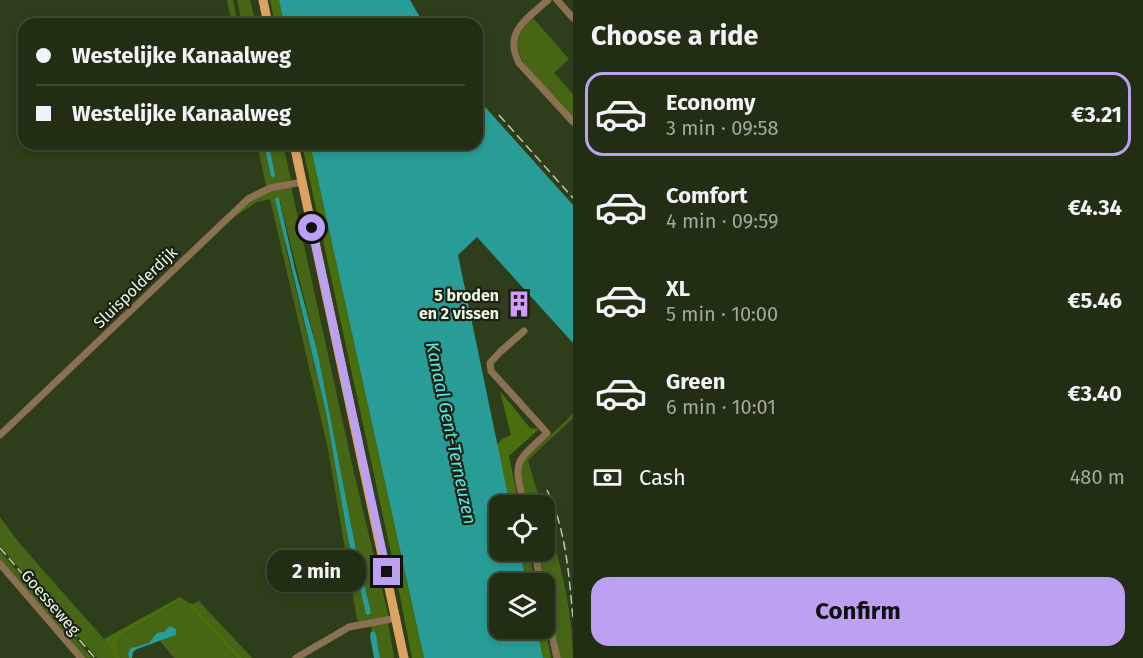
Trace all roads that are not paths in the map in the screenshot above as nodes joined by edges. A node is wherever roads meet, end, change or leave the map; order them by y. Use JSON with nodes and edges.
{"nodes":[{"id":1,"x":263,"y":0,"type":"edge"},
{"id":2,"x":548,"y":0,"type":"edge"},
{"id":3,"x":557,"y":0,"type":"edge"},
{"id":4,"x":267,"y":18,"type":"edge"},
{"id":5,"x":573,"y":18,"type":"edge"},
{"id":6,"x":573,"y":122,"type":"edge"},
{"id":7,"x":295,"y":150,"type":"edge"},
{"id":8,"x":302,"y":182,"type":"junction"},
{"id":9,"x":524,"y":331,"type":"dead end"},
{"id":10,"x":0,"y":435,"type":"edge"},
{"id":11,"x":522,"y":495,"type":"edge"},
{"id":12,"x":0,"y":564,"type":"edge"},
{"id":13,"x":397,"y":618,"type":"junction"},
{"id":14,"x":553,"y":639,"type":"edge"},
{"id":15,"x":81,"y":658,"type":"edge"},
{"id":16,"x":296,"y":658,"type":"edge"},
{"id":17,"x":404,"y":658,"type":"edge"},
{"id":18,"x":557,"y":658,"type":"edge"}],
"edges":[{"from":1,"to":4,"type":"main road"},
{"from":2,"to":6,"type":"street"},
{"from":3,"to":5,"type":"street"},
{"from":7,"to":8,"type":"main road"},
{"from":8,"to":10,"type":"street","name":"Sluispolderdijk"},
{"from":8,"to":13,"type":"main road"},
{"from":9,"to":11,"type":"street"},
{"from":12,"to":15,"type":"street","name":"Goesseweg"},
{"from":13,"to":16,"type":"street"},
{"from":13,"to":17,"type":"main road"},
{"from":14,"to":18,"type":"street"}]}
